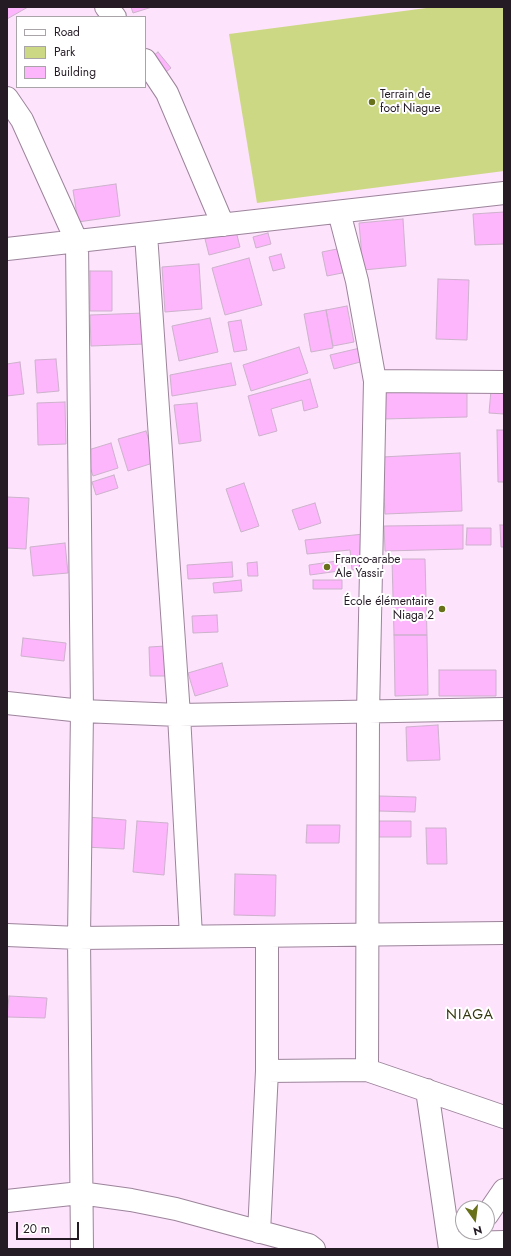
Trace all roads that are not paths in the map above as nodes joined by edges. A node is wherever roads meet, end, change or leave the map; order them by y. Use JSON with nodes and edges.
{"nodes":[{"id":1,"x":106,"y":7,"type":"edge"},
{"id":2,"x":114,"y":16,"type":"edge"},
{"id":3,"x":146,"y":62,"type":"edge"},
{"id":4,"x":7,"y":98,"type":"edge"},
{"id":5,"x":15,"y":121,"type":"edge"},
{"id":6,"x":504,"y":193,"type":"edge"},
{"id":7,"x":339,"y":212,"type":"junction"},
{"id":8,"x":224,"y":225,"type":"junction"},
{"id":9,"x":146,"y":234,"type":"junction"},
{"id":10,"x":77,"y":242,"type":"junction"},
{"id":11,"x":7,"y":249,"type":"edge"},
{"id":12,"x":375,"y":381,"type":"junction"},
{"id":13,"x":504,"y":382,"type":"edge"},
{"id":14,"x":7,"y":703,"type":"edge"},
{"id":15,"x":504,"y":709,"type":"edge"},
{"id":16,"x":82,"y":711,"type":"junction"},
{"id":17,"x":368,"y":713,"type":"junction"},
{"id":18,"x":179,"y":715,"type":"junction"},
{"id":19,"x":504,"y":934,"type":"edge"},
{"id":20,"x":7,"y":935,"type":"edge"},
{"id":21,"x":191,"y":936,"type":"junction"},
{"id":22,"x":267,"y":936,"type":"junction"},
{"id":23,"x":366,"y":936,"type":"junction"},
{"id":24,"x":79,"y":938,"type":"junction"},
{"id":25,"x":367,"y":1070,"type":"junction"},
{"id":26,"x":267,"y":1071,"type":"junction"},
{"id":27,"x":426,"y":1090,"type":"junction"},
{"id":28,"x":504,"y":1117,"type":"edge"},
{"id":29,"x":504,"y":1190,"type":"edge"},
{"id":30,"x":80,"y":1193,"type":"junction"},
{"id":31,"x":7,"y":1201,"type":"edge"},
{"id":32,"x":495,"y":1204,"type":"edge"},
{"id":33,"x":259,"y":1232,"type":"junction"},
{"id":34,"x":504,"y":1242,"type":"edge"},
{"id":35,"x":461,"y":1243,"type":"edge"},
{"id":36,"x":82,"y":1249,"type":"edge"},
{"id":37,"x":314,"y":1249,"type":"edge"}],
"edges":[{"from":1,"to":2,"type":"street"},
{"from":3,"to":8,"type":"street"},
{"from":4,"to":5,"type":"street"},
{"from":5,"to":10,"type":"street"},
{"from":6,"to":7,"type":"street"},
{"from":7,"to":8,"type":"street"},
{"from":7,"to":12,"type":"street"},
{"from":8,"to":9,"type":"street"},
{"from":9,"to":10,"type":"street"},
{"from":9,"to":18,"type":"street"},
{"from":10,"to":11,"type":"street"},
{"from":10,"to":16,"type":"street"},
{"from":12,"to":13,"type":"street"},
{"from":12,"to":17,"type":"street"},
{"from":14,"to":16,"type":"street"},
{"from":15,"to":17,"type":"street"},
{"from":16,"to":18,"type":"street"},
{"from":16,"to":24,"type":"street"},
{"from":17,"to":18,"type":"street"},
{"from":17,"to":23,"type":"street"},
{"from":18,"to":21,"type":"street"},
{"from":19,"to":23,"type":"street"},
{"from":20,"to":24,"type":"street"},
{"from":21,"to":22,"type":"street"},
{"from":21,"to":24,"type":"street"},
{"from":22,"to":23,"type":"street"},
{"from":22,"to":26,"type":"street"},
{"from":23,"to":25,"type":"street"},
{"from":24,"to":30,"type":"street"},
{"from":25,"to":26,"type":"street"},
{"from":25,"to":27,"type":"street"},
{"from":26,"to":33,"type":"street"},
{"from":27,"to":28,"type":"street"},
{"from":27,"to":35,"type":"street"},
{"from":29,"to":32,"type":"street"},
{"from":30,"to":31,"type":"street"},
{"from":30,"to":33,"type":"street"},
{"from":30,"to":36,"type":"street"},
{"from":33,"to":37,"type":"street"},
{"from":34,"to":35,"type":"street"}]}
